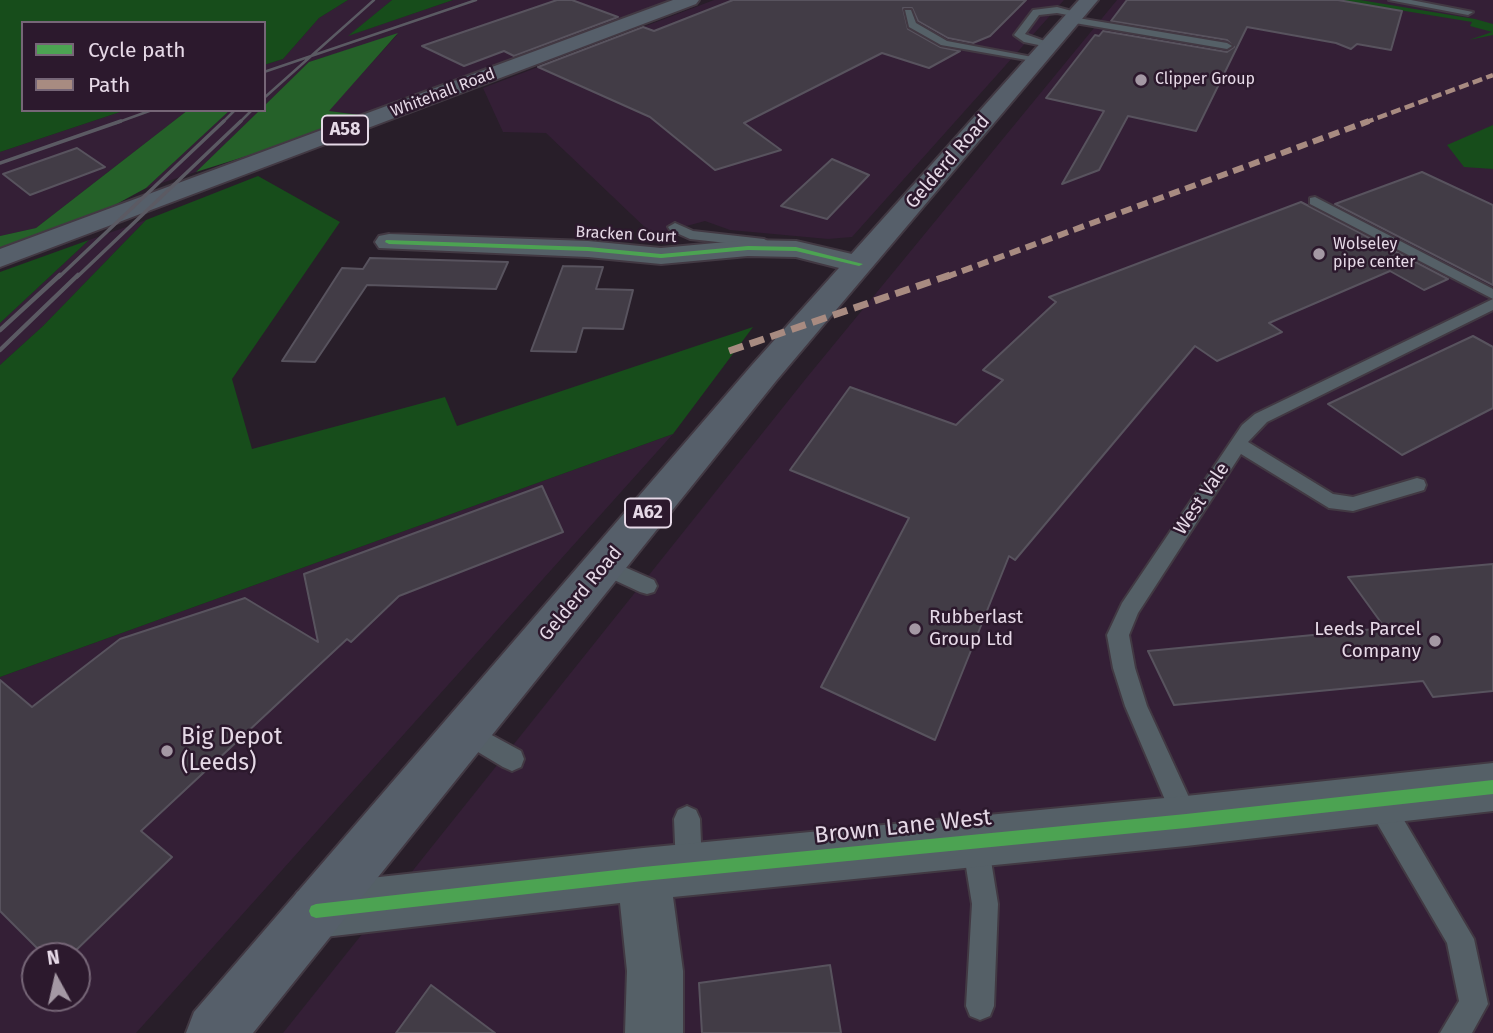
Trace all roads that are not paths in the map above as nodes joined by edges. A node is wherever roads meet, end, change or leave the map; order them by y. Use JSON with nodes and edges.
{"nodes":[{"id":1,"x":690,"y":0,"type":"edge"},
{"id":2,"x":1394,"y":0,"type":"edge"},
{"id":3,"x":908,"y":12,"type":"dead end"},
{"id":4,"x":1468,"y":12,"type":"dead end"},
{"id":5,"x":1065,"y":28,"type":"edge"},
{"id":6,"x":1227,"y":46,"type":"dead end"},
{"id":7,"x":1315,"y":201,"type":"dead end"},
{"id":8,"x":675,"y":227,"type":"dead end"},
{"id":9,"x":389,"y":242,"type":"dead end"},
{"id":10,"x":796,"y":249,"type":"junction"},
{"id":11,"x":0,"y":259,"type":"edge"},
{"id":12,"x":859,"y":264,"type":"junction"},
{"id":13,"x":1493,"y":295,"type":"edge"},
{"id":14,"x":1493,"y":304,"type":"edge"},
{"id":15,"x":1238,"y":444,"type":"junction"},
{"id":16,"x":1417,"y":485,"type":"dead end"},
{"id":17,"x":604,"y":566,"type":"junction"},
{"id":18,"x":647,"y":586,"type":"dead end"},
{"id":19,"x":466,"y":732,"type":"junction"},
{"id":20,"x":512,"y":759,"type":"dead end"},
{"id":21,"x":1493,"y":787,"type":"edge"},
{"id":22,"x":1379,"y":801,"type":"junction"},
{"id":23,"x":687,"y":819,"type":"dead end"},
{"id":24,"x":1186,"y":821,"type":"junction"},
{"id":25,"x":975,"y":841,"type":"junction"},
{"id":26,"x":666,"y":872,"type":"junction"},
{"id":27,"x":316,"y":911,"type":"junction"},
{"id":28,"x":980,"y":1006,"type":"dead end"},
{"id":29,"x":215,"y":1033,"type":"edge"},
{"id":30,"x":654,"y":1033,"type":"edge"},
{"id":31,"x":1455,"y":1033,"type":"edge"}],
"edges":[{"from":1,"to":11,"type":"main road","name":"Whitehall Road","number":"A58"},
{"from":2,"to":4,"type":"lane"},
{"from":3,"to":5,"type":"lane"},
{"from":5,"to":6,"type":"lane"},
{"from":5,"to":12,"type":"main road","name":"Gelderd Road","number":"A62"},
{"from":7,"to":13,"type":"lane"},
{"from":8,"to":10,"type":"lane"},
{"from":9,"to":10,"type":"street","name":"Bracken Court"},
{"from":10,"to":12,"type":"street","name":"Bracken Court"},
{"from":12,"to":17,"type":"main road","name":"Gelderd Road","number":"A62"},
{"from":14,"to":15,"type":"lane","name":"West Vale"},
{"from":15,"to":16,"type":"lane"},
{"from":15,"to":24,"type":"lane","name":"West Vale"},
{"from":17,"to":18,"type":"lane"},
{"from":17,"to":19,"type":"main road","name":"Gelderd Road","number":"A62"},
{"from":19,"to":20,"type":"lane"},
{"from":19,"to":27,"type":"main road","name":"Gelderd Road","number":"A62"},
{"from":21,"to":22,"type":"street","name":"Brown Lane West"},
{"from":22,"to":24,"type":"street","name":"Brown Lane West"},
{"from":22,"to":31,"type":"lane"},
{"from":23,"to":26,"type":"lane"},
{"from":24,"to":25,"type":"street","name":"Brown Lane West"},
{"from":25,"to":26,"type":"street","name":"Brown Lane West"},
{"from":25,"to":28,"type":"lane"},
{"from":26,"to":27,"type":"street","name":"Brown Lane West"},
{"from":26,"to":30,"type":"street"},
{"from":27,"to":29,"type":"main road","name":"Gelderd Road","number":"A62"}]}
